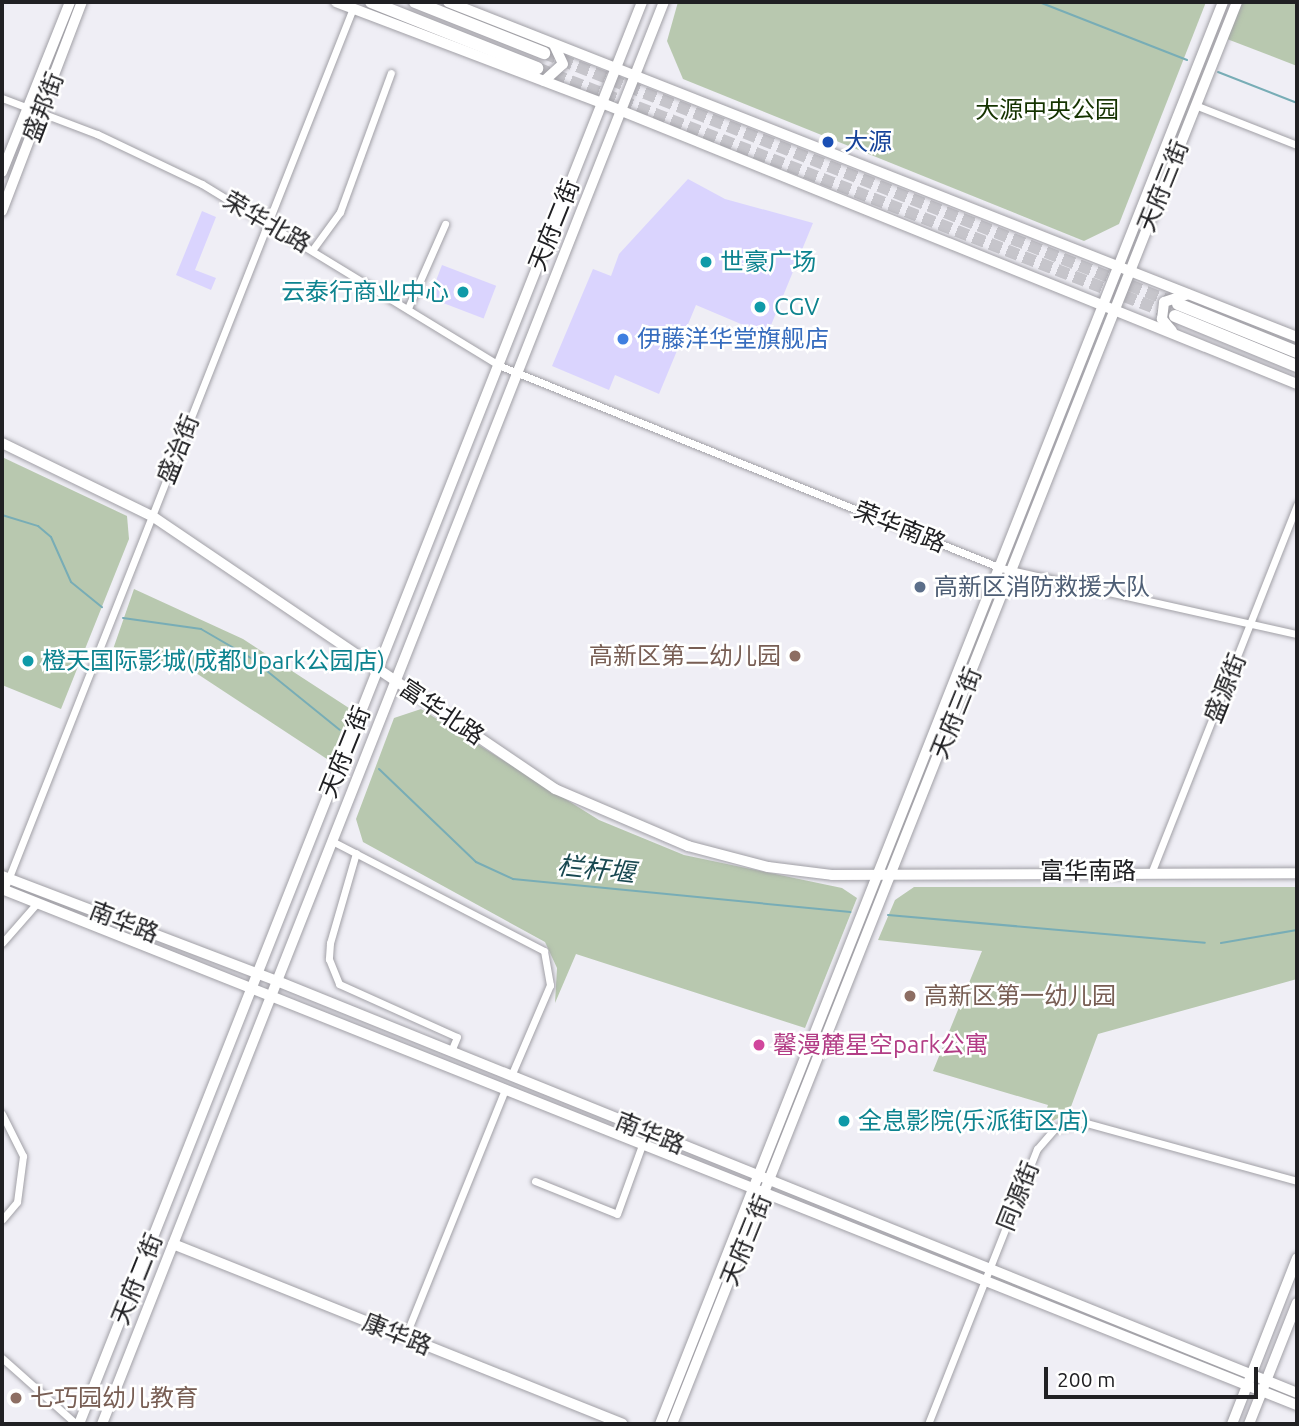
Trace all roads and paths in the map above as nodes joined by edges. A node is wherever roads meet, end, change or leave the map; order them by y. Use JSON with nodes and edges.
{"nodes":[{"id":1,"x":70,"y":2,"type":"edge"},
{"id":2,"x":82,"y":2,"type":"edge"},
{"id":3,"x":336,"y":2,"type":"edge"},
{"id":4,"x":371,"y":2,"type":"edge"},
{"id":5,"x":415,"y":2,"type":"edge"},
{"id":6,"x":448,"y":2,"type":"edge"},
{"id":7,"x":642,"y":2,"type":"edge"},
{"id":8,"x":664,"y":2,"type":"edge"},
{"id":9,"x":1223,"y":2,"type":"edge"},
{"id":10,"x":1237,"y":2,"type":"edge"},
{"id":11,"x":353,"y":8,"type":"junction"},
{"id":12,"x":548,"y":49,"type":"junction"},
{"id":13,"x":616,"y":67,"type":"junction"},
{"id":14,"x":537,"y":68,"type":"tunnel mouth"},
{"id":15,"x":391,"y":73,"type":"dead end"},
{"id":16,"x":636,"y":73,"type":"junction"},
{"id":17,"x":544,"y":81,"type":"junction"},
{"id":18,"x":2,"y":98,"type":"edge"},
{"id":19,"x":602,"y":103,"type":"junction"},
{"id":20,"x":1195,"y":105,"type":"junction"},
{"id":21,"x":27,"y":108,"type":"junction"},
{"id":22,"x":621,"y":110,"type":"junction"},
{"id":23,"x":41,"y":113,"type":"junction"},
{"id":24,"x":1297,"y":145,"type":"edge"},
{"id":25,"x":2,"y":172,"type":"edge"},
{"id":26,"x":2,"y":211,"type":"edge"},
{"id":27,"x":269,"y":220,"type":"junction"},
{"id":28,"x":445,"y":224,"type":"dead end"},
{"id":29,"x":313,"y":249,"type":"junction"},
{"id":30,"x":1124,"y":267,"type":"junction"},
{"id":31,"x":1192,"y":294,"type":"junction"},
{"id":32,"x":1106,"y":305,"type":"junction"},
{"id":33,"x":408,"y":308,"type":"junction"},
{"id":34,"x":1118,"y":309,"type":"junction"},
{"id":35,"x":1174,"y":333,"type":"junction"},
{"id":36,"x":1297,"y":337,"type":"edge"},
{"id":37,"x":1297,"y":352,"type":"edge"},
{"id":38,"x":498,"y":366,"type":"junction"},
{"id":39,"x":1297,"y":366,"type":"edge"},
{"id":40,"x":517,"y":373,"type":"junction"},
{"id":41,"x":1297,"y":384,"type":"edge"},
{"id":42,"x":2,"y":443,"type":"edge"},
{"id":43,"x":1297,"y":505,"type":"edge"},
{"id":44,"x":152,"y":516,"type":"junction"},
{"id":45,"x":1001,"y":568,"type":"junction"},
{"id":46,"x":1013,"y":571,"type":"junction"},
{"id":47,"x":1251,"y":623,"type":"junction"},
{"id":48,"x":1297,"y":634,"type":"edge"},
{"id":49,"x":378,"y":668,"type":"junction"},
{"id":50,"x":396,"y":681,"type":"junction"},
{"id":51,"x":332,"y":841,"type":"junction"},
{"id":52,"x":356,"y":853,"type":"junction"},
{"id":53,"x":1152,"y":871,"type":"junction"},
{"id":54,"x":891,"y":872,"type":"junction"},
{"id":55,"x":1297,"y":873,"type":"edge"},
{"id":56,"x":879,"y":874,"type":"junction"},
{"id":57,"x":5,"y":878,"type":"edge"},
{"id":58,"x":3,"y":890,"type":"edge"},
{"id":59,"x":37,"y":903,"type":"junction"},
{"id":60,"x":2,"y":943,"type":"edge"},
{"id":61,"x":258,"y":973,"type":"junction"},
{"id":62,"x":277,"y":981,"type":"junction"},
{"id":63,"x":251,"y":990,"type":"junction"},
{"id":64,"x":271,"y":998,"type":"junction"},
{"id":65,"x":451,"y":1051,"type":"junction"},
{"id":66,"x":510,"y":1076,"type":"junction"},
{"id":67,"x":505,"y":1090,"type":"junction"},
{"id":68,"x":2,"y":1114,"type":"edge"},
{"id":69,"x":642,"y":1145,"type":"junction"},
{"id":70,"x":759,"y":1177,"type":"junction"},
{"id":71,"x":536,"y":1181,"type":"dead end"},
{"id":72,"x":1297,"y":1181,"type":"edge"},
{"id":73,"x":769,"y":1182,"type":"junction"},
{"id":74,"x":753,"y":1191,"type":"junction"},
{"id":75,"x":764,"y":1195,"type":"junction"},
{"id":76,"x":2,"y":1220,"type":"edge"},
{"id":77,"x":173,"y":1244,"type":"junction"},
{"id":78,"x":1297,"y":1258,"type":"edge"},
{"id":79,"x":988,"y":1270,"type":"junction"},
{"id":80,"x":983,"y":1282,"type":"junction"},
{"id":81,"x":1297,"y":1303,"type":"edge"},
{"id":82,"x":405,"y":1337,"type":"junction"},
{"id":83,"x":2,"y":1358,"type":"edge"},
{"id":84,"x":1251,"y":1374,"type":"junction"},
{"id":85,"x":1266,"y":1380,"type":"junction"},
{"id":86,"x":1247,"y":1385,"type":"junction"},
{"id":87,"x":1262,"y":1391,"type":"junction"},
{"id":88,"x":1297,"y":1393,"type":"edge"},
{"id":89,"x":1297,"y":1405,"type":"edge"},
{"id":90,"x":78,"y":1424,"type":"edge"},
{"id":91,"x":102,"y":1424,"type":"edge"},
{"id":92,"x":622,"y":1424,"type":"edge"},
{"id":93,"x":660,"y":1424,"type":"edge"},
{"id":94,"x":672,"y":1424,"type":"edge"},
{"id":95,"x":928,"y":1424,"type":"edge"},
{"id":96,"x":1231,"y":1424,"type":"edge"},
{"id":97,"x":1249,"y":1424,"type":"edge"}],
"edges":[{"from":1,"to":21,"type":"main road","name":"盛邦街"},
{"from":2,"to":23,"type":"main road","name":"盛邦街"},
{"from":3,"to":11,"type":"main road"},
{"from":4,"to":14,"type":"highway"},
{"from":5,"to":12,"type":"highway"},
{"from":6,"to":12,"type":"main road"},
{"from":7,"to":13,"type":"main road","name":"天府二街"},
{"from":8,"to":16,"type":"main road","name":"天府二街"},
{"from":9,"to":30,"type":"main road","name":"天府三街"},
{"from":10,"to":20,"type":"main road","name":"天府三街"},
{"from":11,"to":17,"type":"main road"},
{"from":11,"to":27,"type":"street","name":"盛治街"},
{"from":12,"to":13,"type":"main road"},
{"from":12,"to":17,"type":"main road"},
{"from":13,"to":16,"type":"main road"},
{"from":13,"to":19,"type":"main road","name":"天府二街"},
{"from":15,"to":29,"type":"street"},
{"from":16,"to":22,"type":"main road","name":"天府二街"},
{"from":16,"to":30,"type":"main road"},
{"from":17,"to":19,"type":"main road"},
{"from":18,"to":21,"type":"street","name":"荣华北路"},
{"from":19,"to":22,"type":"main road"},
{"from":19,"to":38,"type":"main road","name":"天府二街"},
{"from":20,"to":24,"type":"street"},
{"from":20,"to":30,"type":"main road","name":"天府三街"},
{"from":21,"to":23,"type":"street","name":"荣华北路"},
{"from":21,"to":25,"type":"main road","name":"盛邦街"},
{"from":22,"to":32,"type":"main road"},
{"from":22,"to":40,"type":"main road","name":"天府二街"},
{"from":23,"to":26,"type":"main road","name":"盛邦街"},
{"from":23,"to":27,"type":"street","name":"荣华北路"},
{"from":27,"to":29,"type":"street","name":"荣华北路"},
{"from":27,"to":44,"type":"street","name":"盛治街"},
{"from":28,"to":33,"type":"street"},
{"from":29,"to":33,"type":"street","name":"荣华北路"},
{"from":30,"to":31,"type":"main road"},
{"from":30,"to":32,"type":"main road","name":"天府三街"},
{"from":30,"to":34,"type":"main road","name":"天府三街"},
{"from":31,"to":35,"type":"main road"},
{"from":31,"to":36,"type":"main road"},
{"from":32,"to":34,"type":"main road"},
{"from":32,"to":45,"type":"main road","name":"天府三街"},
{"from":33,"to":38,"type":"street","name":"荣华北路"},
{"from":34,"to":35,"type":"main road"},
{"from":34,"to":46,"type":"main road","name":"天府三街"},
{"from":35,"to":41,"type":"main road"},
{"from":37,"to":39,"type":"highway"},
{"from":38,"to":40,"type":"street","name":"荣华北路"},
{"from":38,"to":49,"type":"main road","name":"天府二街"},
{"from":40,"to":45,"type":"street","name":"荣华南路"},
{"from":40,"to":50,"type":"main road","name":"天府二街"},
{"from":42,"to":44,"type":"main road","name":"富华北路"},
{"from":43,"to":47,"type":"street","name":"盛源街"},
{"from":44,"to":49,"type":"main road","name":"富华北路"},
{"from":44,"to":57,"type":"street","name":"盛治街"},
{"from":45,"to":46,"type":"street","name":"荣华南路"},
{"from":45,"to":56,"type":"main road","name":"天府三街"},
{"from":46,"to":47,"type":"street","name":"荣华南路"},
{"from":46,"to":54,"type":"main road","name":"天府三街"},
{"from":47,"to":48,"type":"street","name":"荣华南路"},
{"from":47,"to":53,"type":"street","name":"盛源街"},
{"from":49,"to":50,"type":"main road","name":"富华北路"},
{"from":49,"to":61,"type":"main road","name":"天府二街"},
{"from":50,"to":51,"type":"main road","name":"天府二街"},
{"from":50,"to":56,"type":"main road","name":"富华北路"},
{"from":51,"to":52,"type":"street"},
{"from":51,"to":62,"type":"main road","name":"天府二街"},
{"from":52,"to":65,"type":"street"},
{"from":52,"to":66,"type":"street"},
{"from":53,"to":54,"type":"main road","name":"富华南路"},
{"from":53,"to":55,"type":"main road","name":"富华南路"},
{"from":54,"to":56,"type":"main road","name":"富华南路"},
{"from":54,"to":73,"type":"main road","name":"天府三街"},
{"from":56,"to":70,"type":"main road","name":"天府三街"},
{"from":57,"to":58,"type":"street","name":"盛治街"},
{"from":57,"to":61,"type":"main road","name":"南华路"},
{"from":58,"to":59,"type":"main road","name":"南华路"},
{"from":59,"to":60,"type":"street"},
{"from":59,"to":63,"type":"main road","name":"南华路"},
{"from":61,"to":62,"type":"main road","name":"南华路"},
{"from":61,"to":63,"type":"main road","name":"天府二街"},
{"from":62,"to":64,"type":"main road","name":"天府二街"},
{"from":62,"to":65,"type":"main road","name":"南华路"},
{"from":63,"to":64,"type":"main road","name":"南华路"},
{"from":63,"to":90,"type":"main road","name":"天府二街"},
{"from":64,"to":67,"type":"main road","name":"南华路"},
{"from":64,"to":77,"type":"main road","name":"天府二街"},
{"from":65,"to":66,"type":"main road","name":"南华路"},
{"from":66,"to":70,"type":"main road","name":"南华路"},
{"from":67,"to":69,"type":"main road","name":"南华路"},
{"from":67,"to":82,"type":"street"},
{"from":68,"to":76,"type":"street"},
{"from":69,"to":71,"type":"street"},
{"from":69,"to":74,"type":"main road","name":"南华路"},
{"from":70,"to":73,"type":"main road","name":"南华路"},
{"from":70,"to":74,"type":"main road","name":"天府三街"},
{"from":72,"to":79,"type":"street","name":"同源街"},
{"from":73,"to":75,"type":"main road","name":"天府三街"},
{"from":73,"to":79,"type":"main road","name":"南华路"},
{"from":74,"to":75,"type":"main road","name":"南华路"},
{"from":74,"to":93,"type":"main road","name":"天府三街"},
{"from":75,"to":80,"type":"main road","name":"南华路"},
{"from":75,"to":94,"type":"main road","name":"天府三街"},
{"from":77,"to":82,"type":"main road","name":"康华路"},
{"from":77,"to":91,"type":"main road","name":"天府二街"},
{"from":78,"to":84,"type":"main road"},
{"from":79,"to":80,"type":"street","name":"同源街"},
{"from":79,"to":84,"type":"main road","name":"南华路"},
{"from":80,"to":86,"type":"main road","name":"南华路"},
{"from":80,"to":95,"type":"street","name":"同源街"},
{"from":81,"to":85,"type":"main road"},
{"from":82,"to":92,"type":"main road","name":"康华路"},
{"from":83,"to":90,"type":"street"},
{"from":84,"to":85,"type":"main road","name":"南华路"},
{"from":84,"to":86,"type":"main road"},
{"from":85,"to":87,"type":"main road"},
{"from":85,"to":88,"type":"main road","name":"南华路"},
{"from":86,"to":87,"type":"main road","name":"南华路"},
{"from":86,"to":96,"type":"main road"},
{"from":87,"to":89,"type":"main road","name":"南华路"},
{"from":87,"to":97,"type":"main road"}]}
